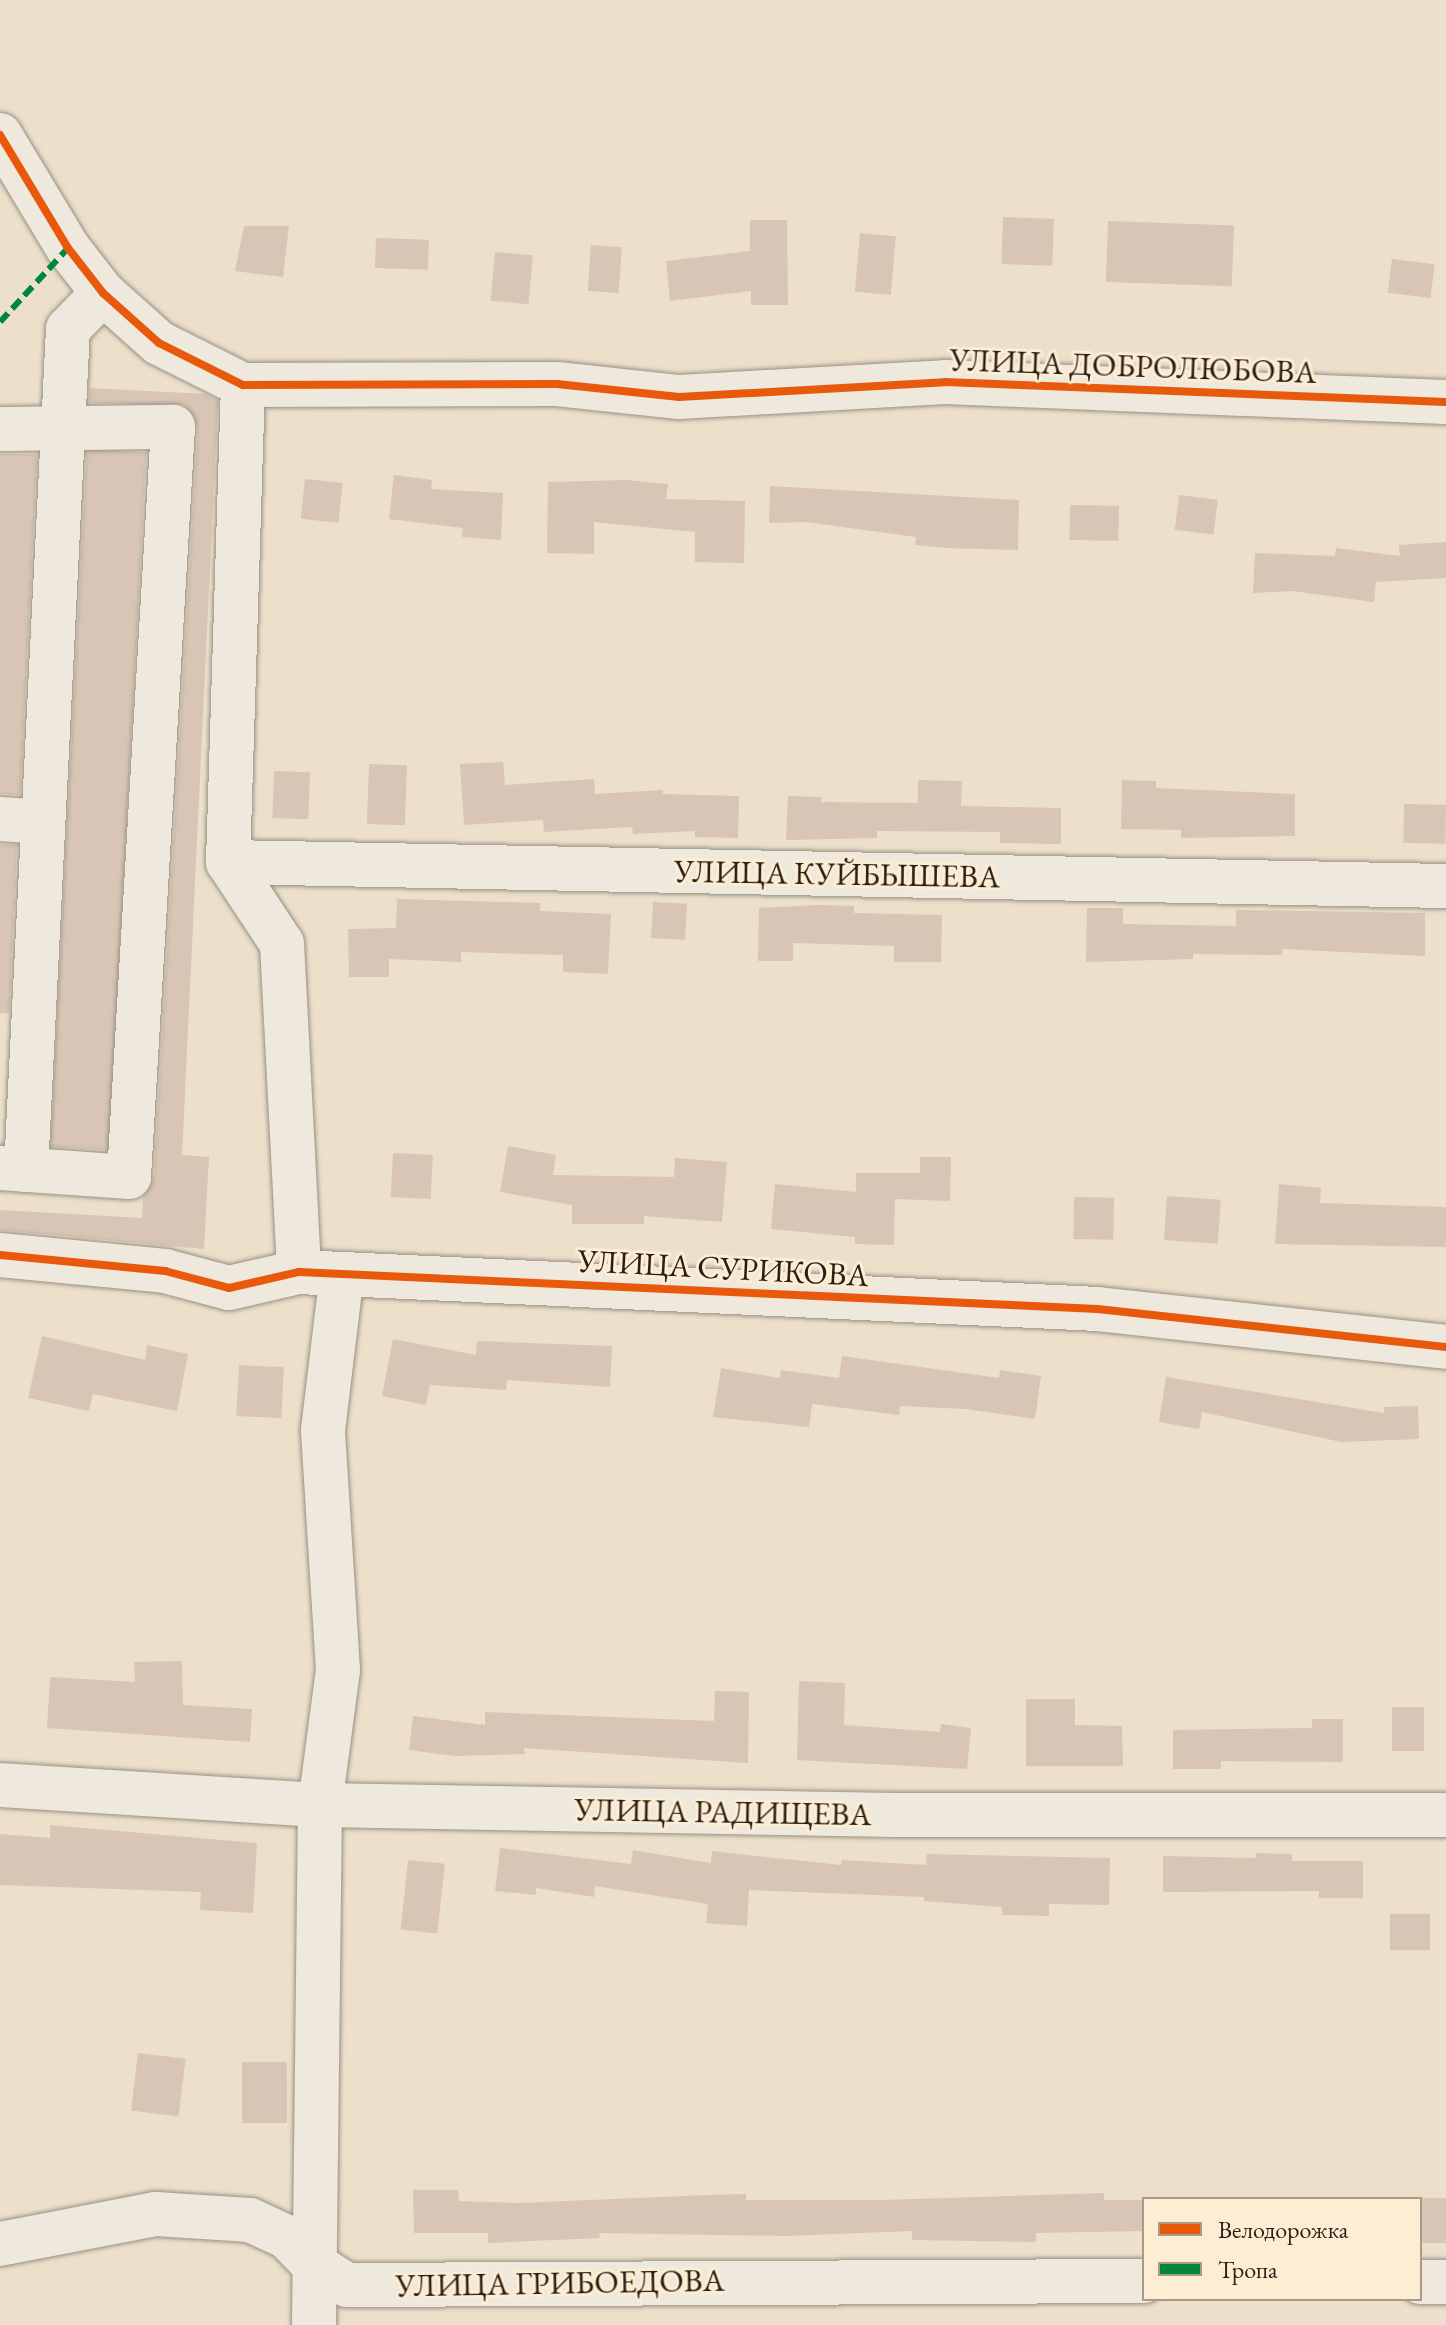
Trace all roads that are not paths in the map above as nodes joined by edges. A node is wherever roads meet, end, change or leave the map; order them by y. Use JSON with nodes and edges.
{"nodes":[{"id":1,"x":0,"y":135,"type":"edge"},
{"id":2,"x":103,"y":293,"type":"junction"},
{"id":3,"x":243,"y":385,"type":"junction"},
{"id":4,"x":1446,"y":402,"type":"edge"},
{"id":5,"x":62,"y":426,"type":"junction"},
{"id":6,"x":0,"y":429,"type":"edge"},
{"id":7,"x":0,"y":819,"type":"edge"},
{"id":8,"x":43,"y":822,"type":"junction"},
{"id":9,"x":228,"y":862,"type":"junction"},
{"id":10,"x":1446,"y":886,"type":"edge"},
{"id":11,"x":13,"y":1169,"type":"edge"},
{"id":12,"x":0,"y":1255,"type":"edge"},
{"id":13,"x":299,"y":1272,"type":"junction"},
{"id":14,"x":342,"y":1274,"type":"junction"},
{"id":15,"x":1446,"y":1347,"type":"edge"},
{"id":16,"x":0,"y":1785,"type":"edge"},
{"id":17,"x":320,"y":1805,"type":"junction"},
{"id":18,"x":1446,"y":1815,"type":"edge"},
{"id":19,"x":0,"y":2244,"type":"edge"},
{"id":20,"x":312,"y":2263,"type":"junction"},
{"id":21,"x":1142,"y":2281,"type":"edge"},
{"id":22,"x":1422,"y":2282,"type":"edge"},
{"id":23,"x":1446,"y":2282,"type":"edge"},
{"id":24,"x":314,"y":2325,"type":"edge"}],
"edges":[{"from":1,"to":2,"type":"street"},
{"from":2,"to":3,"type":"street"},
{"from":2,"to":5,"type":"street"},
{"from":3,"to":4,"type":"street","name":"УЛИЦА ДОБРОЛЮБОВА"},
{"from":3,"to":9,"type":"street"},
{"from":5,"to":6,"type":"street"},
{"from":5,"to":8,"type":"street"},
{"from":5,"to":11,"type":"street"},
{"from":7,"to":8,"type":"street"},
{"from":8,"to":11,"type":"street"},
{"from":9,"to":10,"type":"street","name":"УЛИЦА КУЙБЫШЕВА"},
{"from":9,"to":13,"type":"street"},
{"from":12,"to":13,"type":"street","name":"УЛИЦА СУРИКОВА"},
{"from":13,"to":14,"type":"street","name":"УЛИЦА СУРИКОВА"},
{"from":14,"to":15,"type":"street","name":"УЛИЦА СУРИКОВА"},
{"from":14,"to":17,"type":"street"},
{"from":16,"to":17,"type":"street","name":"УЛИЦА РАДИЩЕВА"},
{"from":17,"to":18,"type":"street","name":"УЛИЦА РАДИЩЕВА"},
{"from":17,"to":20,"type":"street"},
{"from":19,"to":20,"type":"street","name":"УЛИЦА ГРИБОЕДОВА"},
{"from":20,"to":21,"type":"street","name":"УЛИЦА ГРИБОЕДОВА"},
{"from":20,"to":24,"type":"street"},
{"from":22,"to":23,"type":"street"}]}
